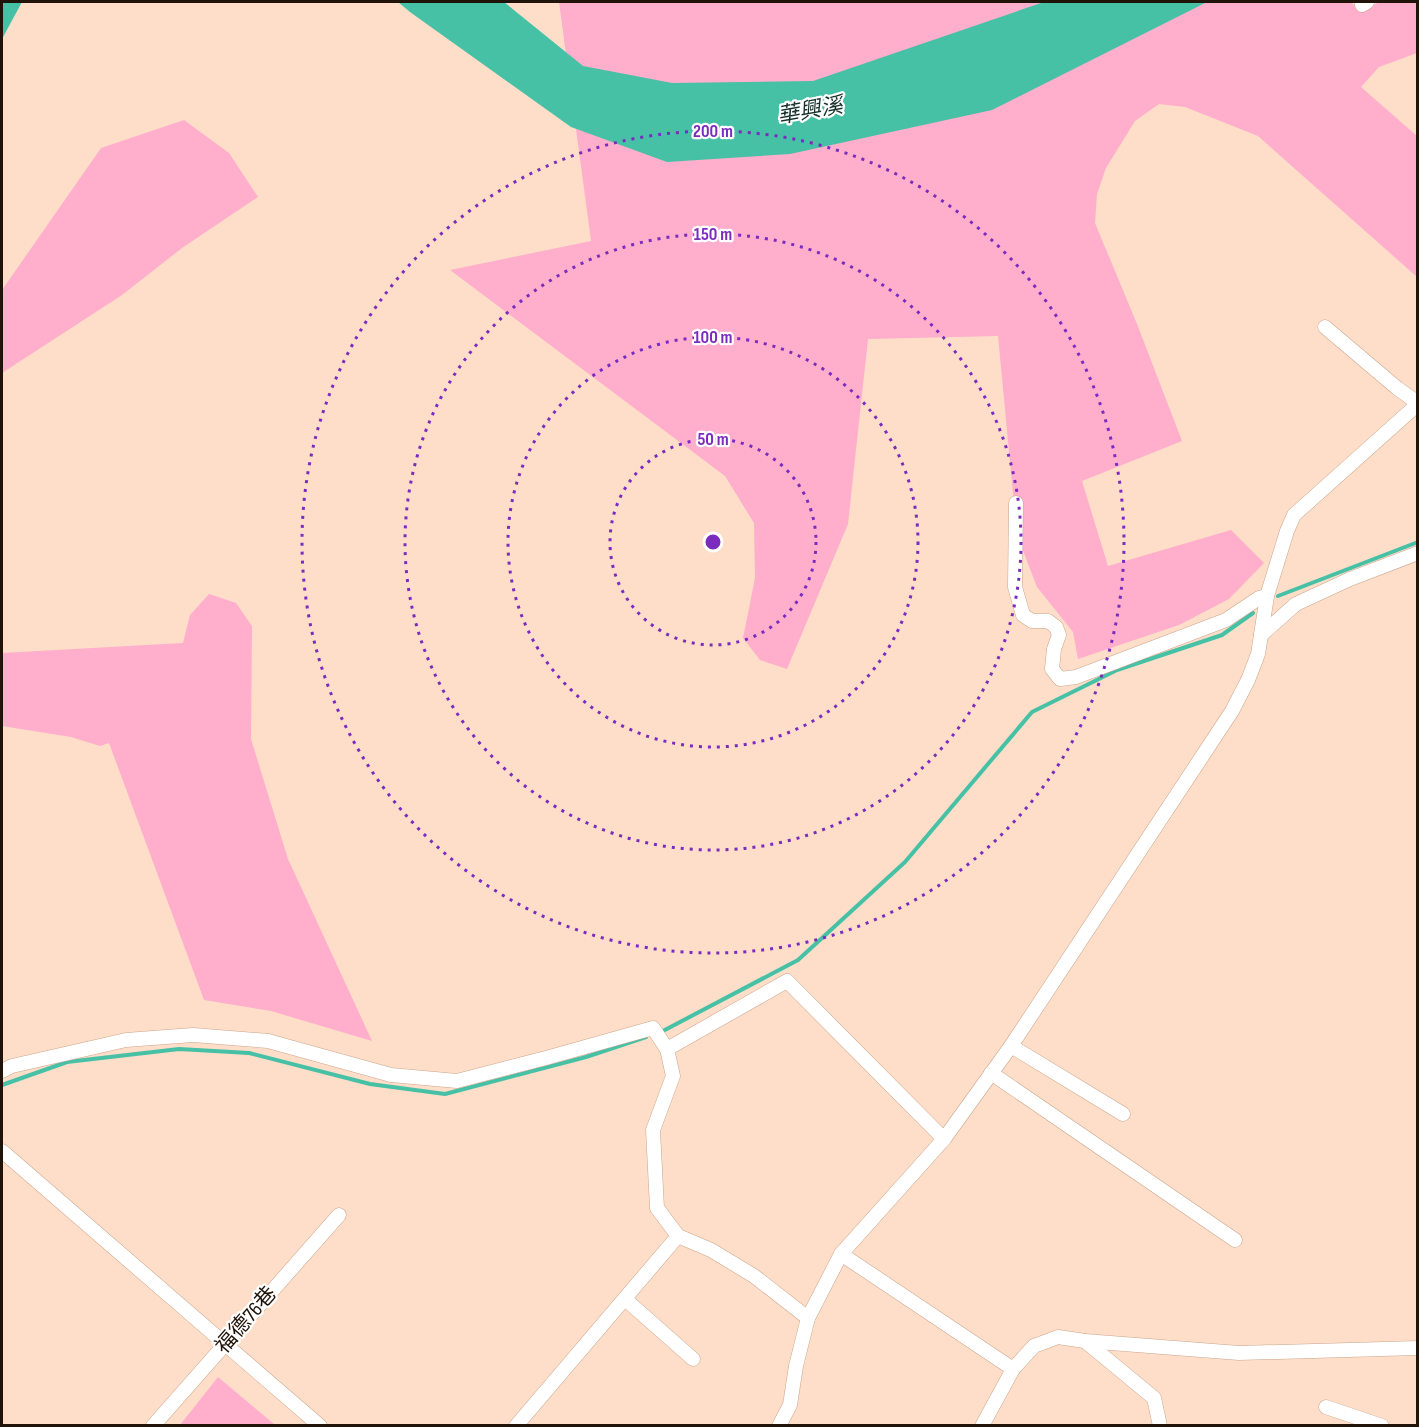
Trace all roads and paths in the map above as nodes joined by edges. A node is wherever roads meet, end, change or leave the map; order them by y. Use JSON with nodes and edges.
{"nodes":[{"id":1,"x":1325,"y":327,"type":"dead end"},
{"id":2,"x":1418,"y":403,"type":"edge"},
{"id":3,"x":1016,"y":503,"type":"dead end"},
{"id":4,"x":1418,"y":553,"type":"edge"},
{"id":5,"x":1267,"y":596,"type":"junction"},
{"id":6,"x":1261,"y":635,"type":"junction"},
{"id":7,"x":1011,"y":1046,"type":"junction"},
{"id":8,"x":667,"y":1049,"type":"junction"},
{"id":9,"x":2,"y":1071,"type":"edge"},
{"id":10,"x":991,"y":1073,"type":"junction"},
{"id":11,"x":1123,"y":1114,"type":"dead end"},
{"id":12,"x":944,"y":1139,"type":"junction"},
{"id":13,"x":2,"y":1151,"type":"edge"},
{"id":14,"x":339,"y":1215,"type":"dead end"},
{"id":15,"x":678,"y":1236,"type":"junction"},
{"id":16,"x":1235,"y":1240,"type":"dead end"},
{"id":17,"x":841,"y":1254,"type":"junction"},
{"id":18,"x":625,"y":1299,"type":"junction"},
{"id":19,"x":808,"y":1318,"type":"junction"},
{"id":20,"x":1085,"y":1341,"type":"junction"},
{"id":21,"x":225,"y":1344,"type":"junction"},
{"id":22,"x":1418,"y":1347,"type":"edge"},
{"id":23,"x":693,"y":1359,"type":"dead end"},
{"id":24,"x":1013,"y":1369,"type":"junction"},
{"id":25,"x":1326,"y":1407,"type":"dead end"},
{"id":26,"x":153,"y":1425,"type":"edge"},
{"id":27,"x":320,"y":1425,"type":"edge"},
{"id":28,"x":516,"y":1425,"type":"edge"},
{"id":29,"x":779,"y":1425,"type":"edge"},
{"id":30,"x":982,"y":1425,"type":"edge"},
{"id":31,"x":1160,"y":1425,"type":"edge"},
{"id":32,"x":1382,"y":1425,"type":"edge"}],
"edges":[{"from":1,"to":2,"type":"street"},
{"from":2,"to":5,"type":"street"},
{"from":3,"to":5,"type":"street"},
{"from":4,"to":6,"type":"street"},
{"from":5,"to":6,"type":"street"},
{"from":6,"to":7,"type":"street"},
{"from":7,"to":10,"type":"street"},
{"from":7,"to":11,"type":"street"},
{"from":8,"to":9,"type":"street"},
{"from":8,"to":12,"type":"street"},
{"from":8,"to":15,"type":"street"},
{"from":10,"to":12,"type":"street"},
{"from":10,"to":16,"type":"street"},
{"from":12,"to":17,"type":"street"},
{"from":13,"to":21,"type":"street"},
{"from":14,"to":21,"type":"street","name":"福德76巷"},
{"from":15,"to":18,"type":"street"},
{"from":15,"to":19,"type":"street"},
{"from":17,"to":19,"type":"street"},
{"from":17,"to":24,"type":"street"},
{"from":18,"to":23,"type":"street"},
{"from":18,"to":28,"type":"street"},
{"from":19,"to":29,"type":"street"},
{"from":20,"to":22,"type":"street"},
{"from":20,"to":24,"type":"street"},
{"from":20,"to":31,"type":"street"},
{"from":21,"to":26,"type":"street","name":"福德76巷"},
{"from":21,"to":27,"type":"street"},
{"from":24,"to":30,"type":"street"},
{"from":25,"to":32,"type":"street"}]}
